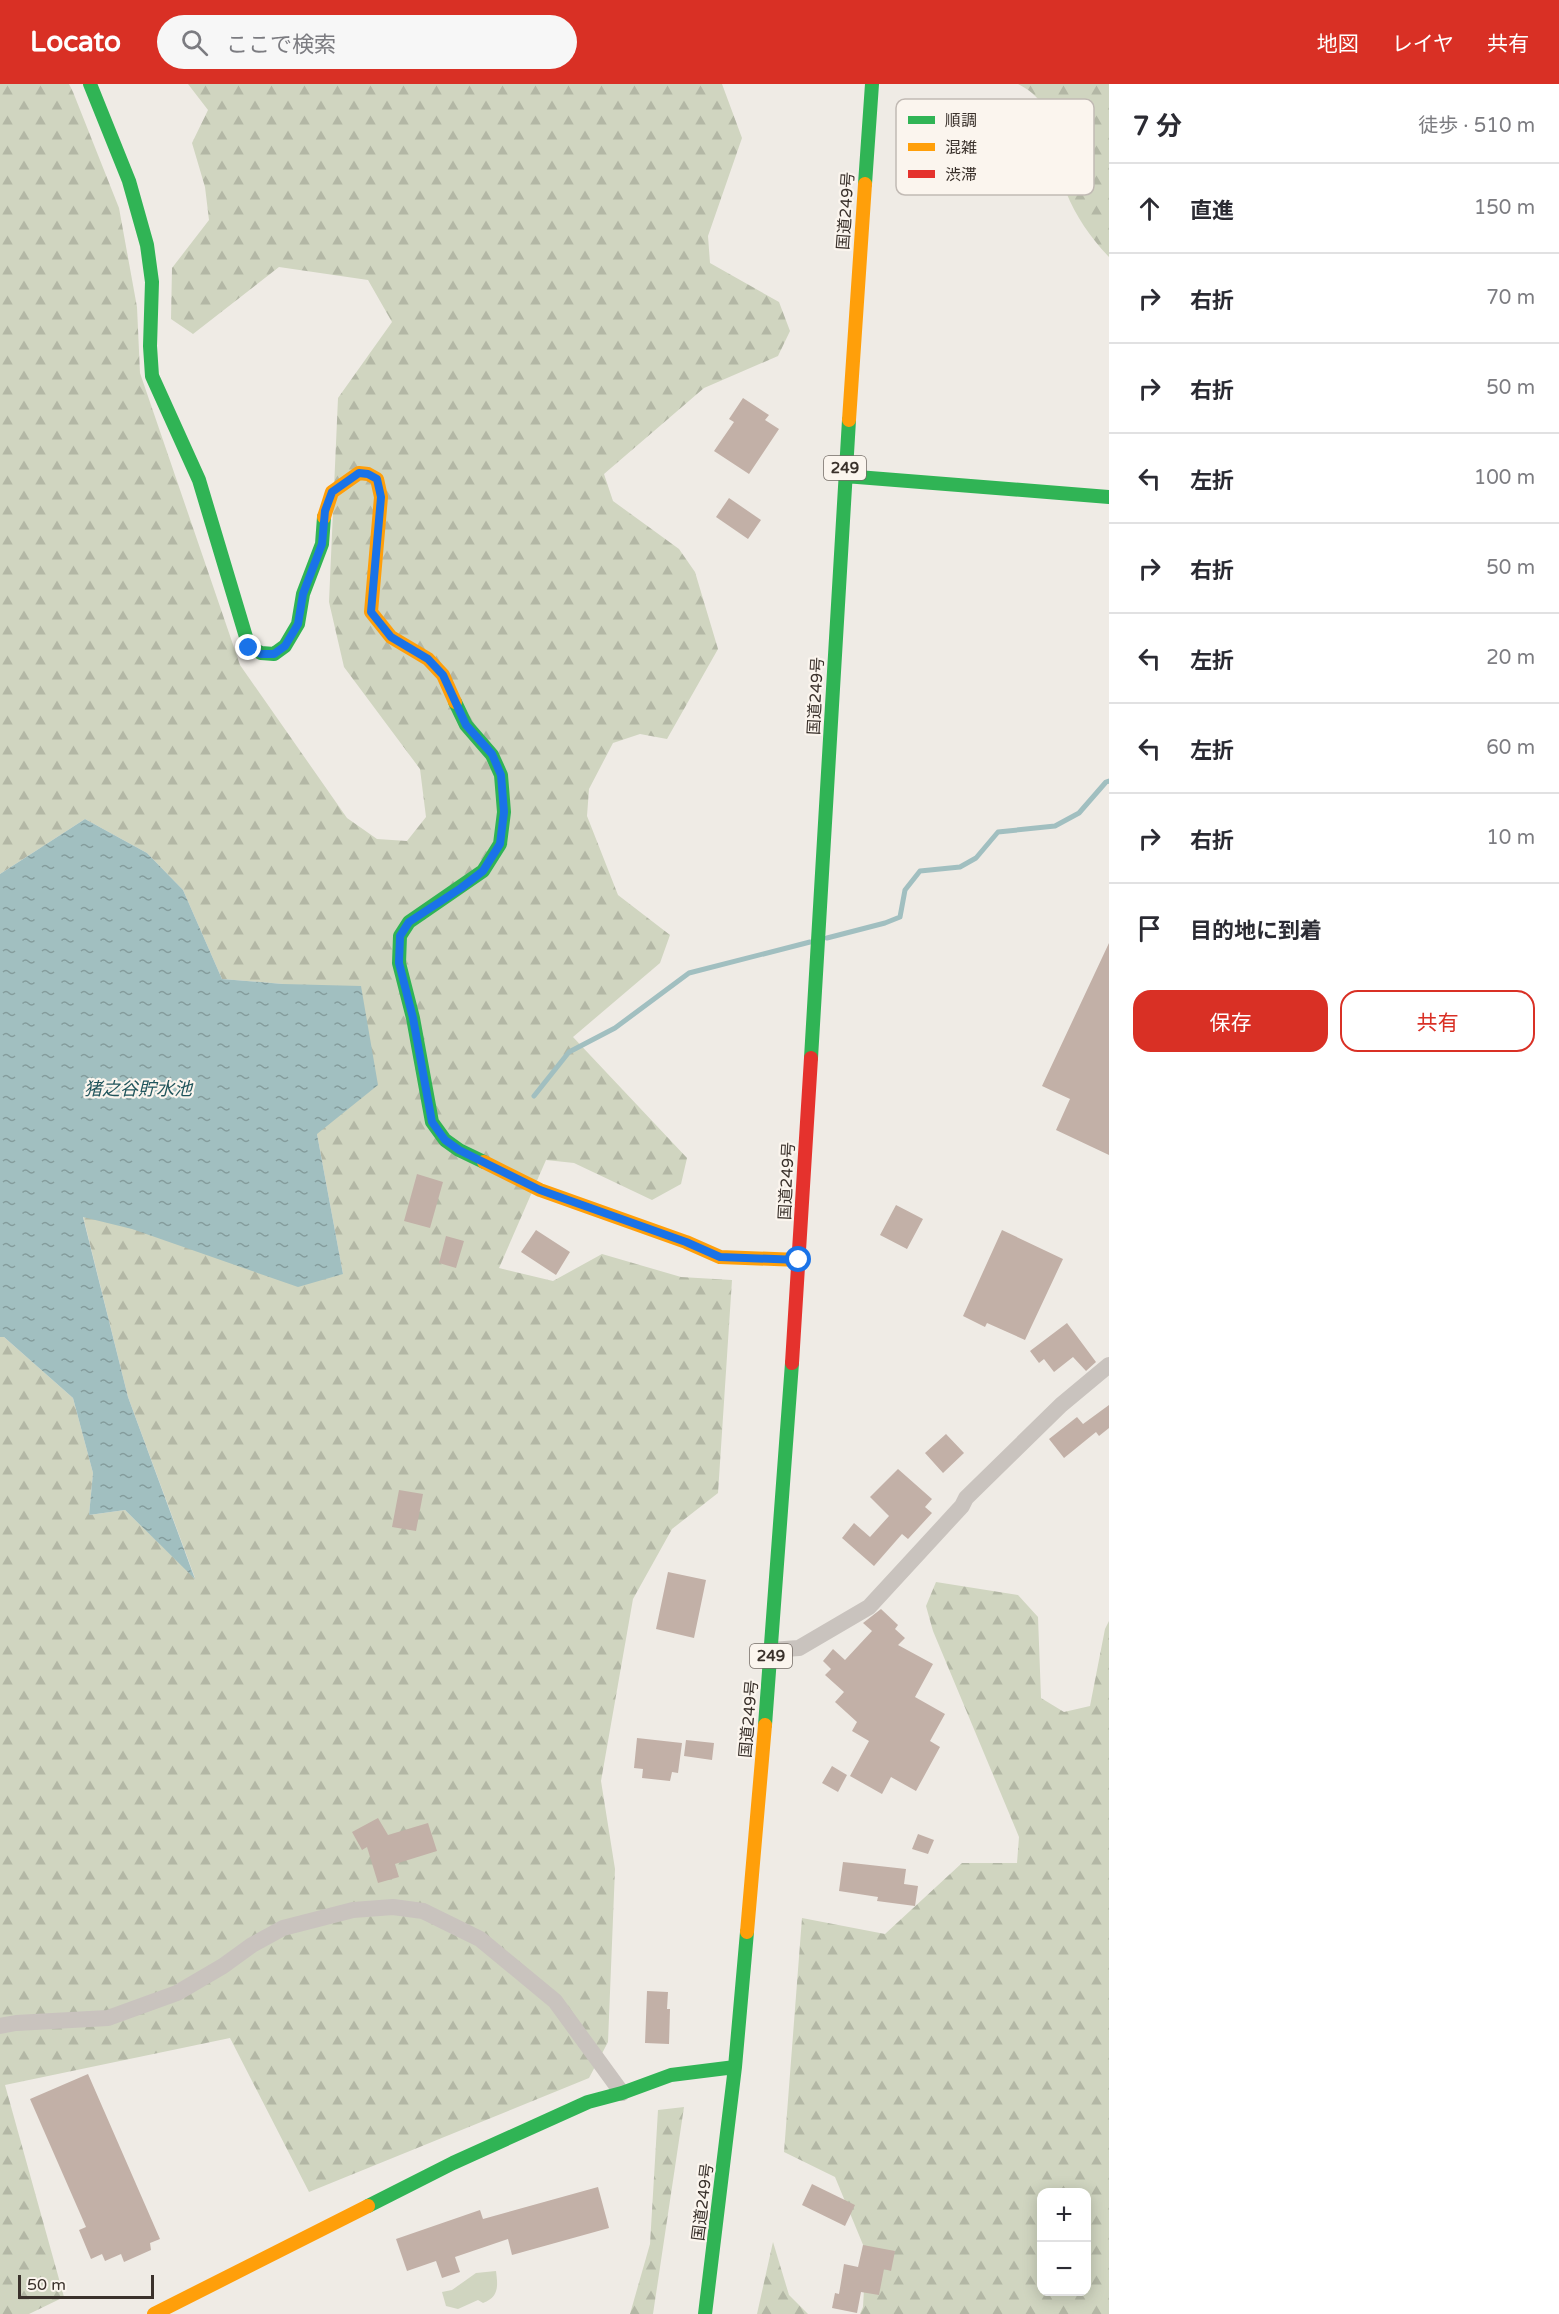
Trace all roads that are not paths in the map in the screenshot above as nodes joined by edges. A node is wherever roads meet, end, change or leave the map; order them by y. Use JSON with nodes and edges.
{"nodes":[{"id":1,"x":90,"y":84,"type":"edge"},
{"id":2,"x":872,"y":84,"type":"edge"},
{"id":3,"x":845,"y":476,"type":"junction"},
{"id":4,"x":1109,"y":497,"type":"edge"},
{"id":5,"x":799,"y":1260,"type":"junction"},
{"id":6,"x":1109,"y":1365,"type":"edge"},
{"id":7,"x":771,"y":1650,"type":"junction"},
{"id":8,"x":0,"y":2026,"type":"edge"},
{"id":9,"x":735,"y":2067,"type":"junction"},
{"id":10,"x":622,"y":2093,"type":"junction"},
{"id":11,"x":154,"y":2314,"type":"edge"},
{"id":12,"x":705,"y":2314,"type":"edge"}],
"edges":[{"from":1,"to":5,"type":"main road"},
{"from":2,"to":3,"type":"main road","name":"国道249号","number":"249"},
{"from":3,"to":4,"type":"main road"},
{"from":3,"to":5,"type":"main road","name":"国道249号","number":"249"},
{"from":5,"to":7,"type":"main road","name":"国道249号","number":"249"},
{"from":6,"to":7,"type":"street"},
{"from":7,"to":9,"type":"main road","name":"国道249号","number":"249"},
{"from":8,"to":10,"type":"street"},
{"from":9,"to":10,"type":"main road"},
{"from":9,"to":12,"type":"main road","name":"国道249号","number":"249"},
{"from":10,"to":11,"type":"main road"}]}
